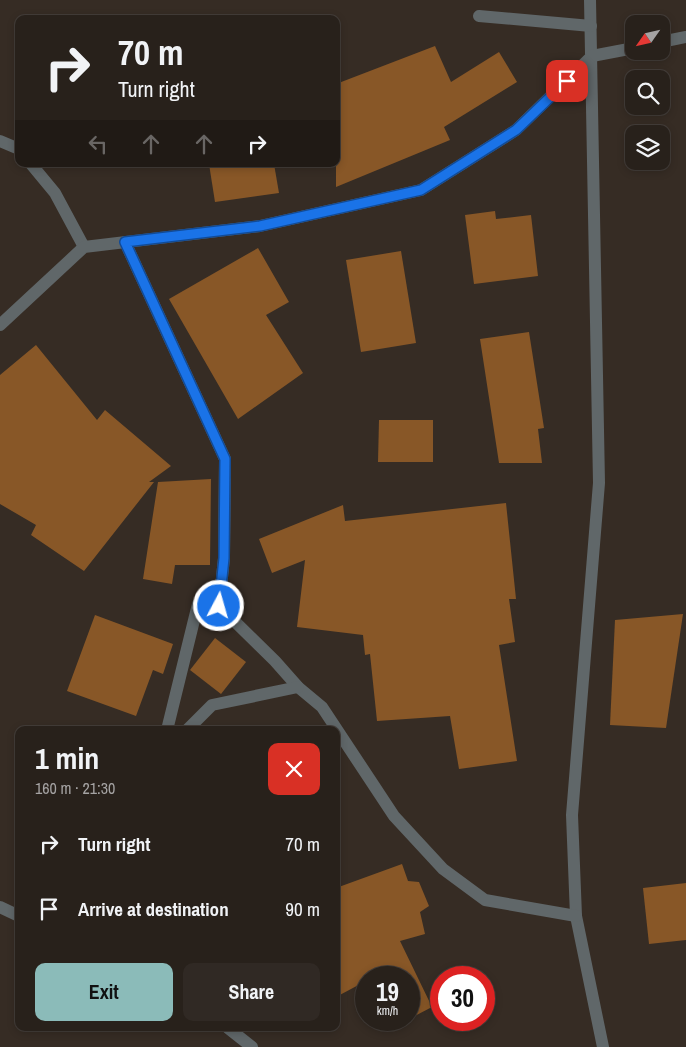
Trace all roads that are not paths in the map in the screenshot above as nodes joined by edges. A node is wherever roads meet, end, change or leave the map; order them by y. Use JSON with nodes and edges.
{"nodes":[{"id":1,"x":590,"y":0,"type":"edge"},
{"id":2,"x":480,"y":16,"type":"dead end"},
{"id":3,"x":591,"y":26,"type":"junction"},
{"id":4,"x":686,"y":37,"type":"edge"},
{"id":5,"x":670,"y":40,"type":"edge"},
{"id":6,"x":625,"y":50,"type":"edge"},
{"id":7,"x":592,"y":56,"type":"junction"},
{"id":8,"x":0,"y":141,"type":"edge"},
{"id":9,"x":15,"y":147,"type":"edge"},
{"id":10,"x":33,"y":167,"type":"edge"},
{"id":11,"x":125,"y":242,"type":"junction"},
{"id":12,"x":84,"y":247,"type":"junction"},
{"id":13,"x":0,"y":325,"type":"edge"},
{"id":14,"x":220,"y":599,"type":"junction"},
{"id":15,"x":298,"y":687,"type":"junction"},
{"id":16,"x":168,"y":726,"type":"edge"},
{"id":17,"x":192,"y":726,"type":"edge"},
{"id":18,"x":335,"y":726,"type":"edge"},
{"id":19,"x":340,"y":734,"type":"edge"},
{"id":20,"x":0,"y":907,"type":"edge"},
{"id":21,"x":15,"y":914,"type":"edge"},
{"id":22,"x":576,"y":916,"type":"junction"},
{"id":23,"x":232,"y":1031,"type":"edge"},
{"id":24,"x":252,"y":1047,"type":"edge"},
{"id":25,"x":603,"y":1047,"type":"edge"}],
"edges":[{"from":1,"to":3,"type":"street"},
{"from":2,"to":3,"type":"street"},
{"from":3,"to":7,"type":"street"},
{"from":4,"to":5,"type":"street"},
{"from":6,"to":7,"type":"street"},
{"from":7,"to":11,"type":"street"},
{"from":7,"to":22,"type":"street"},
{"from":8,"to":9,"type":"street"},
{"from":10,"to":12,"type":"street"},
{"from":11,"to":12,"type":"street"},
{"from":11,"to":14,"type":"street"},
{"from":12,"to":13,"type":"street"},
{"from":14,"to":15,"type":"street"},
{"from":14,"to":16,"type":"street"},
{"from":15,"to":17,"type":"street"},
{"from":15,"to":18,"type":"street"},
{"from":19,"to":22,"type":"street"},
{"from":20,"to":21,"type":"street"},
{"from":22,"to":25,"type":"street"},
{"from":23,"to":24,"type":"street"}]}
